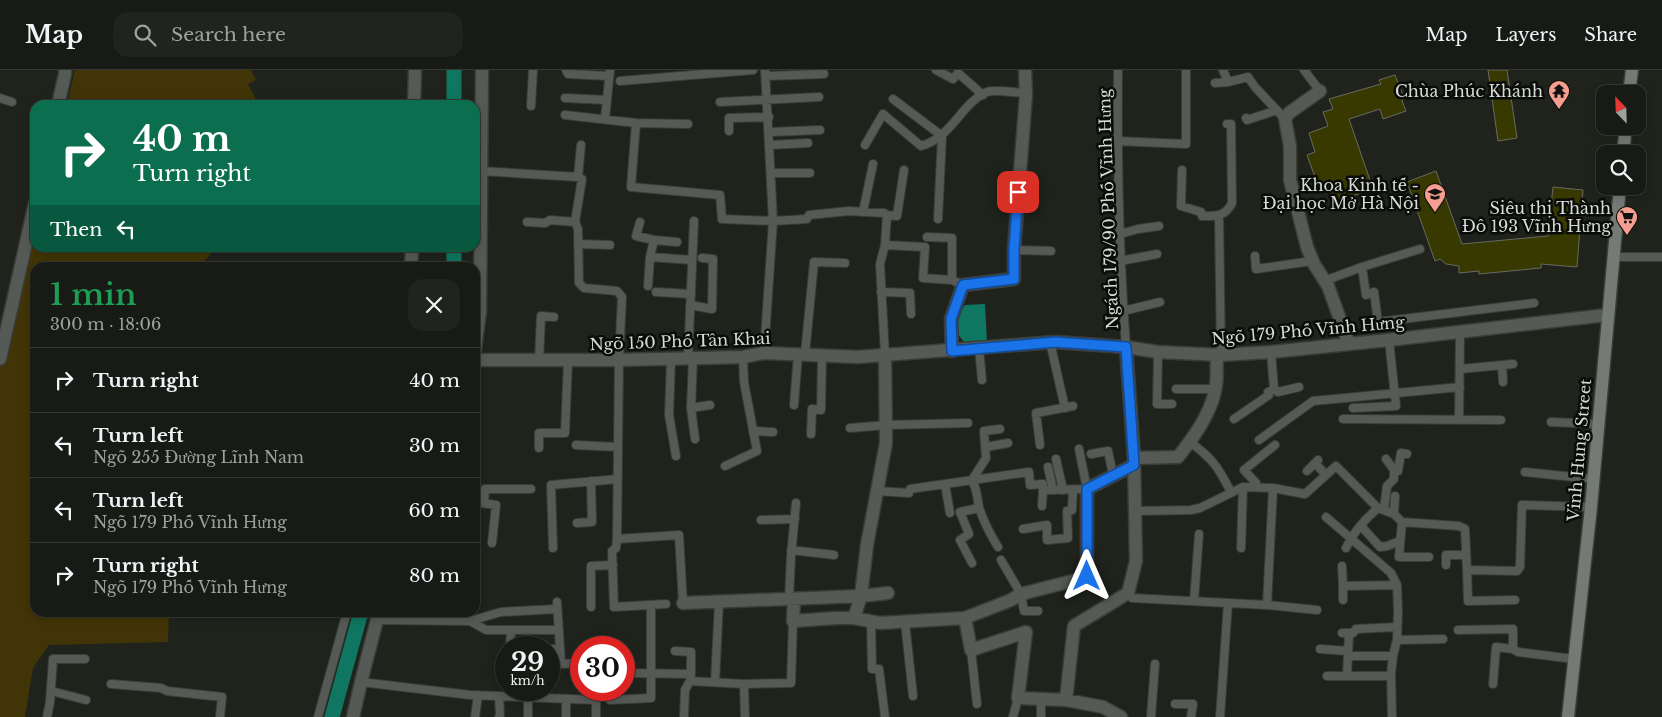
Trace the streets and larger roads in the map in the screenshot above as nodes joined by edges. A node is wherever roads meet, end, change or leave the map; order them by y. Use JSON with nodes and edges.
{"nodes":[{"id":1,"x":64,"y":70,"type":"edge"},
{"id":2,"x":415,"y":70,"type":"edge"},
{"id":3,"x":482,"y":70,"type":"edge"},
{"id":4,"x":1026,"y":70,"type":"edge"},
{"id":5,"x":1632,"y":70,"type":"edge"},
{"id":6,"x":1634,"y":85,"type":"edge"},
{"id":7,"x":1320,"y":91,"type":"road end"},
{"id":8,"x":59,"y":100,"type":"edge"},
{"id":9,"x":414,"y":100,"type":"edge"},
{"id":10,"x":1619,"y":195,"type":"edge"},
{"id":11,"x":30,"y":225,"type":"edge"},
{"id":12,"x":480,"y":311,"type":"edge"},
{"id":13,"x":1607,"y":314,"type":"junction"},
{"id":14,"x":1349,"y":344,"type":"junction"},
{"id":15,"x":1126,"y":347,"type":"junction"},
{"id":16,"x":952,"y":351,"type":"junction"},
{"id":17,"x":885,"y":355,"type":"junction"},
{"id":18,"x":1219,"y":355,"type":"junction"},
{"id":19,"x":0,"y":358,"type":"edge"},
{"id":20,"x":480,"y":360,"type":"edge"},
{"id":21,"x":1134,"y":461,"type":"junction"},
{"id":22,"x":888,"y":593,"type":"dead end"},
{"id":23,"x":861,"y":596,"type":"junction"},
{"id":24,"x":792,"y":599,"type":"junction"},
{"id":25,"x":683,"y":603,"type":"road end"},
{"id":26,"x":378,"y":617,"type":"edge"},
{"id":27,"x":854,"y":618,"type":"junction"},
{"id":28,"x":964,"y":618,"type":"junction"},
{"id":29,"x":1066,"y":700,"type":"junction"},
{"id":30,"x":354,"y":717,"type":"edge"},
{"id":31,"x":1121,"y":717,"type":"edge"},
{"id":32,"x":1568,"y":717,"type":"edge"}],
"edges":[{"from":1,"to":8,"type":"street"},
{"from":2,"to":9,"type":"street"},
{"from":3,"to":12,"type":"street"},
{"from":4,"to":16,"type":"street"},
{"from":5,"to":6,"type":"main road"},
{"from":7,"to":14,"type":"street"},
{"from":10,"to":13,"type":"main road","name":"Vinh Hung Street"},
{"from":11,"to":19,"type":"street"},
{"from":13,"to":14,"type":"street","name":"Ngõ 179 Phố Vĩnh Hưng"},
{"from":13,"to":32,"type":"main road","name":"Vinh Hung Street"},
{"from":14,"to":18,"type":"street","name":"Ngõ 179 Phố Vĩnh Hưng"},
{"from":15,"to":16,"type":"street","name":"Ngõ 179 Phố Vĩnh Hưng"},
{"from":15,"to":18,"type":"street","name":"Ngõ 179 Phố Vĩnh Hưng"},
{"from":15,"to":21,"type":"street"},
{"from":16,"to":17,"type":"street","name":"Ngõ 179 Phố Vĩnh Hưng"},
{"from":17,"to":20,"type":"street","name":"Ngõ 150 Phố Tân Khai"},
{"from":17,"to":23,"type":"street"},
{"from":18,"to":21,"type":"street"},
{"from":21,"to":28,"type":"street"},
{"from":21,"to":29,"type":"street"},
{"from":22,"to":23,"type":"street"},
{"from":23,"to":24,"type":"street"},
{"from":23,"to":27,"type":"street"},
{"from":24,"to":25,"type":"street"},
{"from":24,"to":27,"type":"street"},
{"from":26,"to":30,"type":"street"},
{"from":27,"to":28,"type":"street"},
{"from":28,"to":29,"type":"street"},
{"from":29,"to":31,"type":"street"}]}
